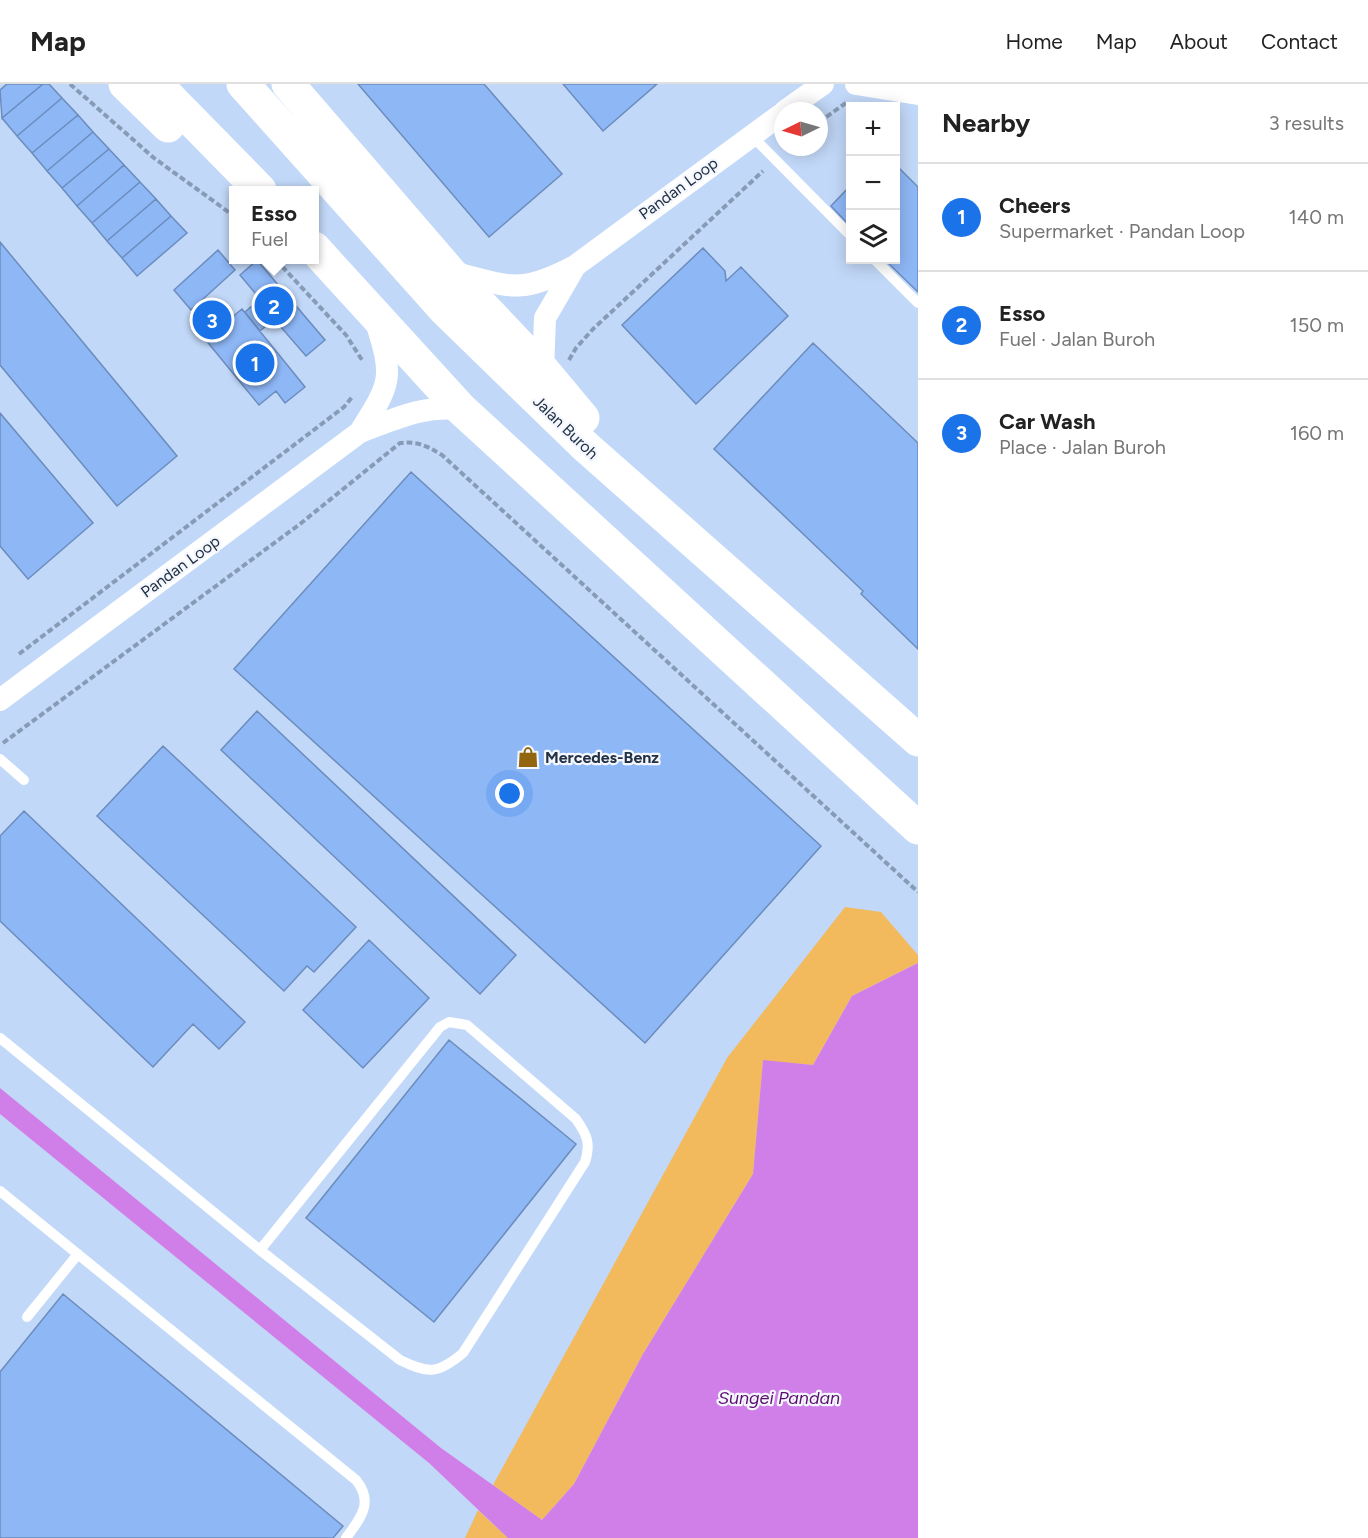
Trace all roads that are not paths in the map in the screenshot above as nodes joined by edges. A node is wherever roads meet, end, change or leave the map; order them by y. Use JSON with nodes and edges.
{"nodes":[{"id":1,"x":125,"y":84,"type":"edge"},
{"id":2,"x":156,"y":84,"type":"edge"},
{"id":3,"x":243,"y":84,"type":"edge"},
{"id":4,"x":288,"y":84,"type":"edge"},
{"id":5,"x":823,"y":84,"type":"edge"},
{"id":6,"x":856,"y":84,"type":"edge"},
{"id":7,"x":918,"y":94,"type":"edge"},
{"id":8,"x":798,"y":102,"type":"edge"},
{"id":9,"x":774,"y":119,"type":"edge"},
{"id":10,"x":752,"y":135,"type":"junction"},
{"id":11,"x":218,"y":147,"type":"junction"},
{"id":12,"x":256,"y":186,"type":"edge"},
{"id":13,"x":846,"y":231,"type":"edge"},
{"id":14,"x":319,"y":253,"type":"edge"},
{"id":15,"x":879,"y":264,"type":"edge"},
{"id":16,"x":575,"y":266,"type":"junction"},
{"id":17,"x":450,"y":272,"type":"junction"},
{"id":18,"x":918,"y":303,"type":"edge"},
{"id":19,"x":373,"y":311,"type":"junction"},
{"id":20,"x":553,"y":382,"type":"junction"},
{"id":21,"x":461,"y":409,"type":"junction"},
{"id":22,"x":360,"y":432,"type":"junction"},
{"id":23,"x":586,"y":447,"type":"junction"},
{"id":24,"x":0,"y":700,"type":"edge"},
{"id":25,"x":913,"y":736,"type":"edge"},
{"id":26,"x":0,"y":759,"type":"edge"},
{"id":27,"x":24,"y":780,"type":"dead end"},
{"id":28,"x":918,"y":828,"type":"edge"},
{"id":29,"x":0,"y":1038,"type":"edge"},
{"id":30,"x":0,"y":1191,"type":"edge"},
{"id":31,"x":260,"y":1250,"type":"junction"},
{"id":32,"x":78,"y":1254,"type":"junction"},
{"id":33,"x":27,"y":1317,"type":"dead end"},
{"id":34,"x":346,"y":1538,"type":"edge"}],
"edges":[{"from":1,"to":11,"type":"highway"},
{"from":2,"to":11,"type":"highway"},
{"from":3,"to":23,"type":"highway","name":"Jalan Buroh"},
{"from":4,"to":17,"type":"highway"},
{"from":5,"to":8,"type":"street","name":"Pandan Loop"},
{"from":6,"to":7,"type":"street"},
{"from":9,"to":10,"type":"street","name":"Pandan Loop"},
{"from":10,"to":13,"type":"lane"},
{"from":10,"to":16,"type":"street","name":"Pandan Loop"},
{"from":11,"to":12,"type":"highway"},
{"from":14,"to":19,"type":"highway"},
{"from":15,"to":18,"type":"lane"},
{"from":16,"to":17,"type":"street","name":"Pandan Loop"},
{"from":16,"to":20,"type":"street","name":"Pandan Loop"},
{"from":17,"to":20,"type":"highway"},
{"from":19,"to":21,"type":"highway"},
{"from":19,"to":22,"type":"street","name":"Pandan Loop"},
{"from":20,"to":23,"type":"highway"},
{"from":21,"to":22,"type":"street","name":"Pandan Loop"},
{"from":21,"to":28,"type":"highway"},
{"from":22,"to":24,"type":"street","name":"Pandan Loop"},
{"from":23,"to":25,"type":"highway","name":"Jalan Buroh"},
{"from":26,"to":27,"type":"lane"},
{"from":29,"to":31,"type":"lane"},
{"from":30,"to":32,"type":"lane"},
{"from":31,"to":31,"type":"lane"},
{"from":32,"to":33,"type":"lane"},
{"from":32,"to":34,"type":"lane"}]}
